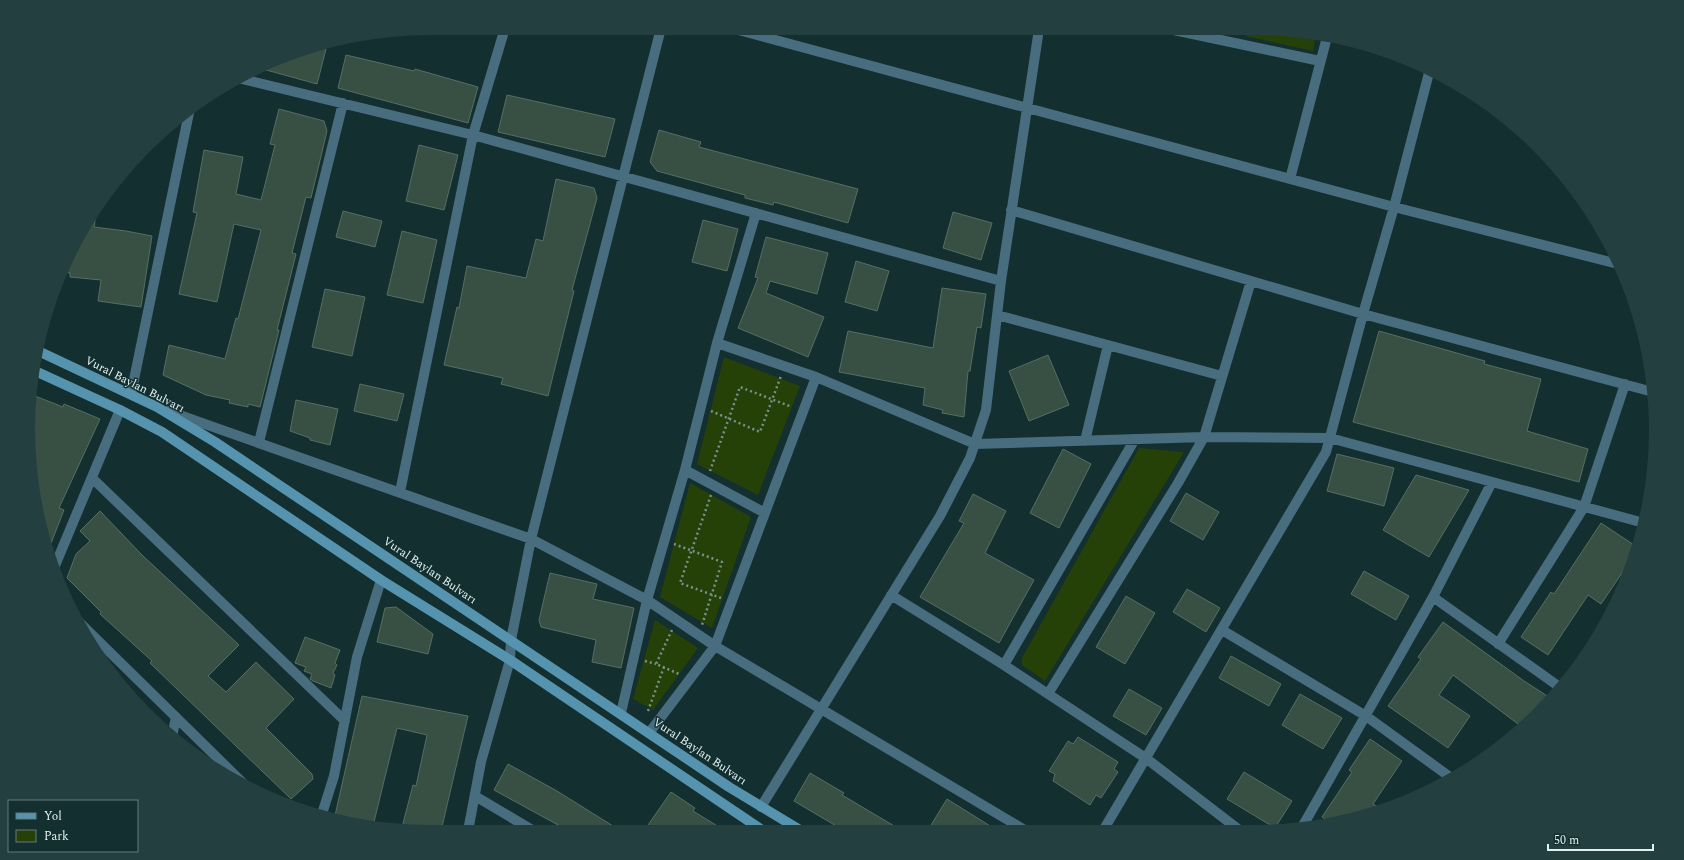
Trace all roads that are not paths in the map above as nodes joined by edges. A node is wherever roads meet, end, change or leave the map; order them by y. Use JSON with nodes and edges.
{"nodes":[{"id":1,"x":502,"y":35,"type":"edge"},
{"id":2,"x":659,"y":35,"type":"edge"},
{"id":3,"x":757,"y":35,"type":"edge"},
{"id":4,"x":1038,"y":35,"type":"edge"},
{"id":5,"x":1197,"y":35,"type":"edge"},
{"id":6,"x":1325,"y":42,"type":"edge"},
{"id":7,"x":1320,"y":61,"type":"junction"},
{"id":8,"x":1428,"y":76,"type":"edge"},
{"id":9,"x":247,"y":80,"type":"edge"},
{"id":10,"x":343,"y":103,"type":"junction"},
{"id":11,"x":1027,"y":108,"type":"junction"},
{"id":12,"x":188,"y":119,"type":"edge"},
{"id":13,"x":473,"y":135,"type":"junction"},
{"id":14,"x":623,"y":176,"type":"junction"},
{"id":15,"x":1290,"y":179,"type":"junction"},
{"id":16,"x":1394,"y":207,"type":"junction"},
{"id":17,"x":1011,"y":210,"type":"junction"},
{"id":18,"x":756,"y":213,"type":"junction"},
{"id":19,"x":1611,"y":262,"type":"edge"},
{"id":20,"x":1001,"y":281,"type":"junction"},
{"id":21,"x":1251,"y":281,"type":"junction"},
{"id":22,"x":1363,"y":314,"type":"junction"},
{"id":23,"x":997,"y":315,"type":"junction"},
{"id":24,"x":717,"y":343,"type":"junction"},
{"id":25,"x":1108,"y":345,"type":"junction"},
{"id":26,"x":43,"y":353,"type":"edge"},
{"id":27,"x":39,"y":373,"type":"edge"},
{"id":28,"x":1222,"y":376,"type":"junction"},
{"id":29,"x":816,"y":377,"type":"junction"},
{"id":30,"x":1625,"y":384,"type":"junction"},
{"id":31,"x":1647,"y":390,"type":"edge"},
{"id":32,"x":131,"y":394,"type":"junction"},
{"id":33,"x":158,"y":408,"type":"junction"},
{"id":34,"x":120,"y":410,"type":"junction"},
{"id":35,"x":1204,"y":437,"type":"junction"},
{"id":36,"x":1330,"y":438,"type":"junction"},
{"id":37,"x":1134,"y":439,"type":"junction"},
{"id":38,"x":1085,"y":440,"type":"junction"},
{"id":39,"x":259,"y":442,"type":"junction"},
{"id":40,"x":974,"y":444,"type":"junction"},
{"id":41,"x":685,"y":470,"type":"junction"},
{"id":42,"x":92,"y":478,"type":"junction"},
{"id":43,"x":1492,"y":482,"type":"junction"},
{"id":44,"x":400,"y":492,"type":"junction"},
{"id":45,"x":1584,"y":507,"type":"junction"},
{"id":46,"x":765,"y":513,"type":"junction"},
{"id":47,"x":1638,"y":521,"type":"edge"},
{"id":48,"x":531,"y":539,"type":"junction"},
{"id":49,"x":57,"y":560,"type":"edge"},
{"id":50,"x":381,"y":580,"type":"junction"},
{"id":51,"x":891,"y":595,"type":"junction"},
{"id":52,"x":1433,"y":597,"type":"junction"},
{"id":53,"x":647,"y":600,"type":"junction"},
{"id":54,"x":1222,"y":630,"type":"junction"},
{"id":55,"x":93,"y":636,"type":"edge"},
{"id":56,"x":511,"y":640,"type":"junction"},
{"id":57,"x":1498,"y":644,"type":"junction"},
{"id":58,"x":715,"y":646,"type":"junction"},
{"id":59,"x":510,"y":660,"type":"junction"},
{"id":60,"x":1004,"y":665,"type":"junction"},
{"id":61,"x":1556,"y":684,"type":"edge"},
{"id":62,"x":1048,"y":694,"type":"junction"},
{"id":63,"x":819,"y":710,"type":"junction"},
{"id":64,"x":620,"y":713,"type":"junction"},
{"id":65,"x":1366,"y":716,"type":"junction"},
{"id":66,"x":176,"y":717,"type":"junction"},
{"id":67,"x":345,"y":721,"type":"junction"},
{"id":68,"x":173,"y":730,"type":"edge"},
{"id":69,"x":649,"y":733,"type":"junction"},
{"id":70,"x":1147,"y":759,"type":"junction"},
{"id":71,"x":231,"y":772,"type":"edge"},
{"id":72,"x":1447,"y":775,"type":"edge"},
{"id":73,"x":474,"y":796,"type":"junction"},
{"id":74,"x":761,"y":807,"type":"junction"},
{"id":75,"x":323,"y":810,"type":"edge"},
{"id":76,"x":1304,"y":822,"type":"edge"},
{"id":77,"x":469,"y":825,"type":"edge"},
{"id":78,"x":524,"y":825,"type":"edge"},
{"id":79,"x":748,"y":825,"type":"edge"},
{"id":80,"x":792,"y":825,"type":"edge"},
{"id":81,"x":1016,"y":825,"type":"edge"},
{"id":82,"x":1106,"y":825,"type":"edge"},
{"id":83,"x":1233,"y":825,"type":"edge"}],
"edges":[{"from":1,"to":13,"type":"street"},
{"from":2,"to":14,"type":"street"},
{"from":3,"to":11,"type":"street"},
{"from":4,"to":11,"type":"street"},
{"from":5,"to":7,"type":"street"},
{"from":6,"to":7,"type":"street"},
{"from":7,"to":15,"type":"street"},
{"from":8,"to":16,"type":"street"},
{"from":9,"to":10,"type":"street"},
{"from":10,"to":13,"type":"street"},
{"from":10,"to":39,"type":"street"},
{"from":11,"to":15,"type":"street"},
{"from":11,"to":17,"type":"street"},
{"from":12,"to":32,"type":"street"},
{"from":13,"to":14,"type":"street"},
{"from":13,"to":44,"type":"street"},
{"from":14,"to":18,"type":"street"},
{"from":14,"to":48,"type":"street"},
{"from":15,"to":16,"type":"street"},
{"from":16,"to":19,"type":"street"},
{"from":16,"to":22,"type":"street"},
{"from":17,"to":20,"type":"street"},
{"from":17,"to":21,"type":"street"},
{"from":18,"to":20,"type":"street"},
{"from":18,"to":24,"type":"street"},
{"from":20,"to":23,"type":"street"},
{"from":21,"to":22,"type":"street"},
{"from":21,"to":28,"type":"street"},
{"from":22,"to":30,"type":"street"},
{"from":22,"to":36,"type":"street"},
{"from":23,"to":25,"type":"street"},
{"from":23,"to":40,"type":"street"},
{"from":24,"to":29,"type":"street"},
{"from":24,"to":41,"type":"street"},
{"from":25,"to":28,"type":"street"},
{"from":25,"to":38,"type":"street"},
{"from":26,"to":32,"type":"main road","name":"Vural Baylan Bulvarı"},
{"from":27,"to":34,"type":"main road"},
{"from":28,"to":35,"type":"street"},
{"from":29,"to":40,"type":"street"},
{"from":29,"to":46,"type":"street"},
{"from":30,"to":31,"type":"street"},
{"from":30,"to":45,"type":"street"},
{"from":32,"to":33,"type":"main road","name":"Vural Baylan Bulvarı"},
{"from":33,"to":39,"type":"street"},
{"from":33,"to":56,"type":"main road","name":"Vural Baylan Bulvarı"},
{"from":34,"to":42,"type":"street"},
{"from":34,"to":50,"type":"main road"},
{"from":35,"to":36,"type":"street"},
{"from":35,"to":37,"type":"street"},
{"from":35,"to":62,"type":"street"},
{"from":36,"to":43,"type":"street"},
{"from":36,"to":54,"type":"street"},
{"from":37,"to":38,"type":"street"},
{"from":37,"to":60,"type":"street"},
{"from":38,"to":40,"type":"street"},
{"from":39,"to":44,"type":"street"},
{"from":40,"to":51,"type":"street"},
{"from":41,"to":46,"type":"street"},
{"from":41,"to":53,"type":"street"},
{"from":42,"to":49,"type":"street"},
{"from":42,"to":67,"type":"street"},
{"from":43,"to":45,"type":"street"},
{"from":43,"to":52,"type":"street"},
{"from":44,"to":48,"type":"street"},
{"from":45,"to":47,"type":"street"},
{"from":45,"to":57,"type":"street"},
{"from":46,"to":58,"type":"street"},
{"from":48,"to":53,"type":"street"},
{"from":48,"to":56,"type":"street"},
{"from":50,"to":59,"type":"main road"},
{"from":50,"to":67,"type":"street"},
{"from":51,"to":60,"type":"street"},
{"from":51,"to":63,"type":"street"},
{"from":52,"to":57,"type":"street"},
{"from":52,"to":65,"type":"street"},
{"from":53,"to":58,"type":"street"},
{"from":53,"to":64,"type":"street"},
{"from":54,"to":65,"type":"street"},
{"from":54,"to":70,"type":"street"},
{"from":55,"to":66,"type":"street"},
{"from":56,"to":59,"type":"street"},
{"from":56,"to":64,"type":"main road","name":"Vural Baylan Bulvarı"},
{"from":57,"to":61,"type":"street"},
{"from":58,"to":63,"type":"street"},
{"from":58,"to":69,"type":"street"},
{"from":59,"to":73,"type":"street"},
{"from":59,"to":79,"type":"main road"},
{"from":60,"to":62,"type":"street"},
{"from":62,"to":70,"type":"street"},
{"from":63,"to":74,"type":"street"},
{"from":63,"to":81,"type":"street"},
{"from":64,"to":69,"type":"main road","name":"Vural Baylan Bulvarı"},
{"from":65,"to":72,"type":"street"},
{"from":65,"to":76,"type":"street"},
{"from":66,"to":68,"type":"street"},
{"from":66,"to":71,"type":"street"},
{"from":67,"to":75,"type":"street"},
{"from":69,"to":74,"type":"main road","name":"Vural Baylan Bulvarı"},
{"from":70,"to":82,"type":"street"},
{"from":70,"to":83,"type":"street"},
{"from":73,"to":77,"type":"street"},
{"from":73,"to":78,"type":"street"},
{"from":74,"to":80,"type":"main road","name":"Vural Baylan Bulvarı"}]}
